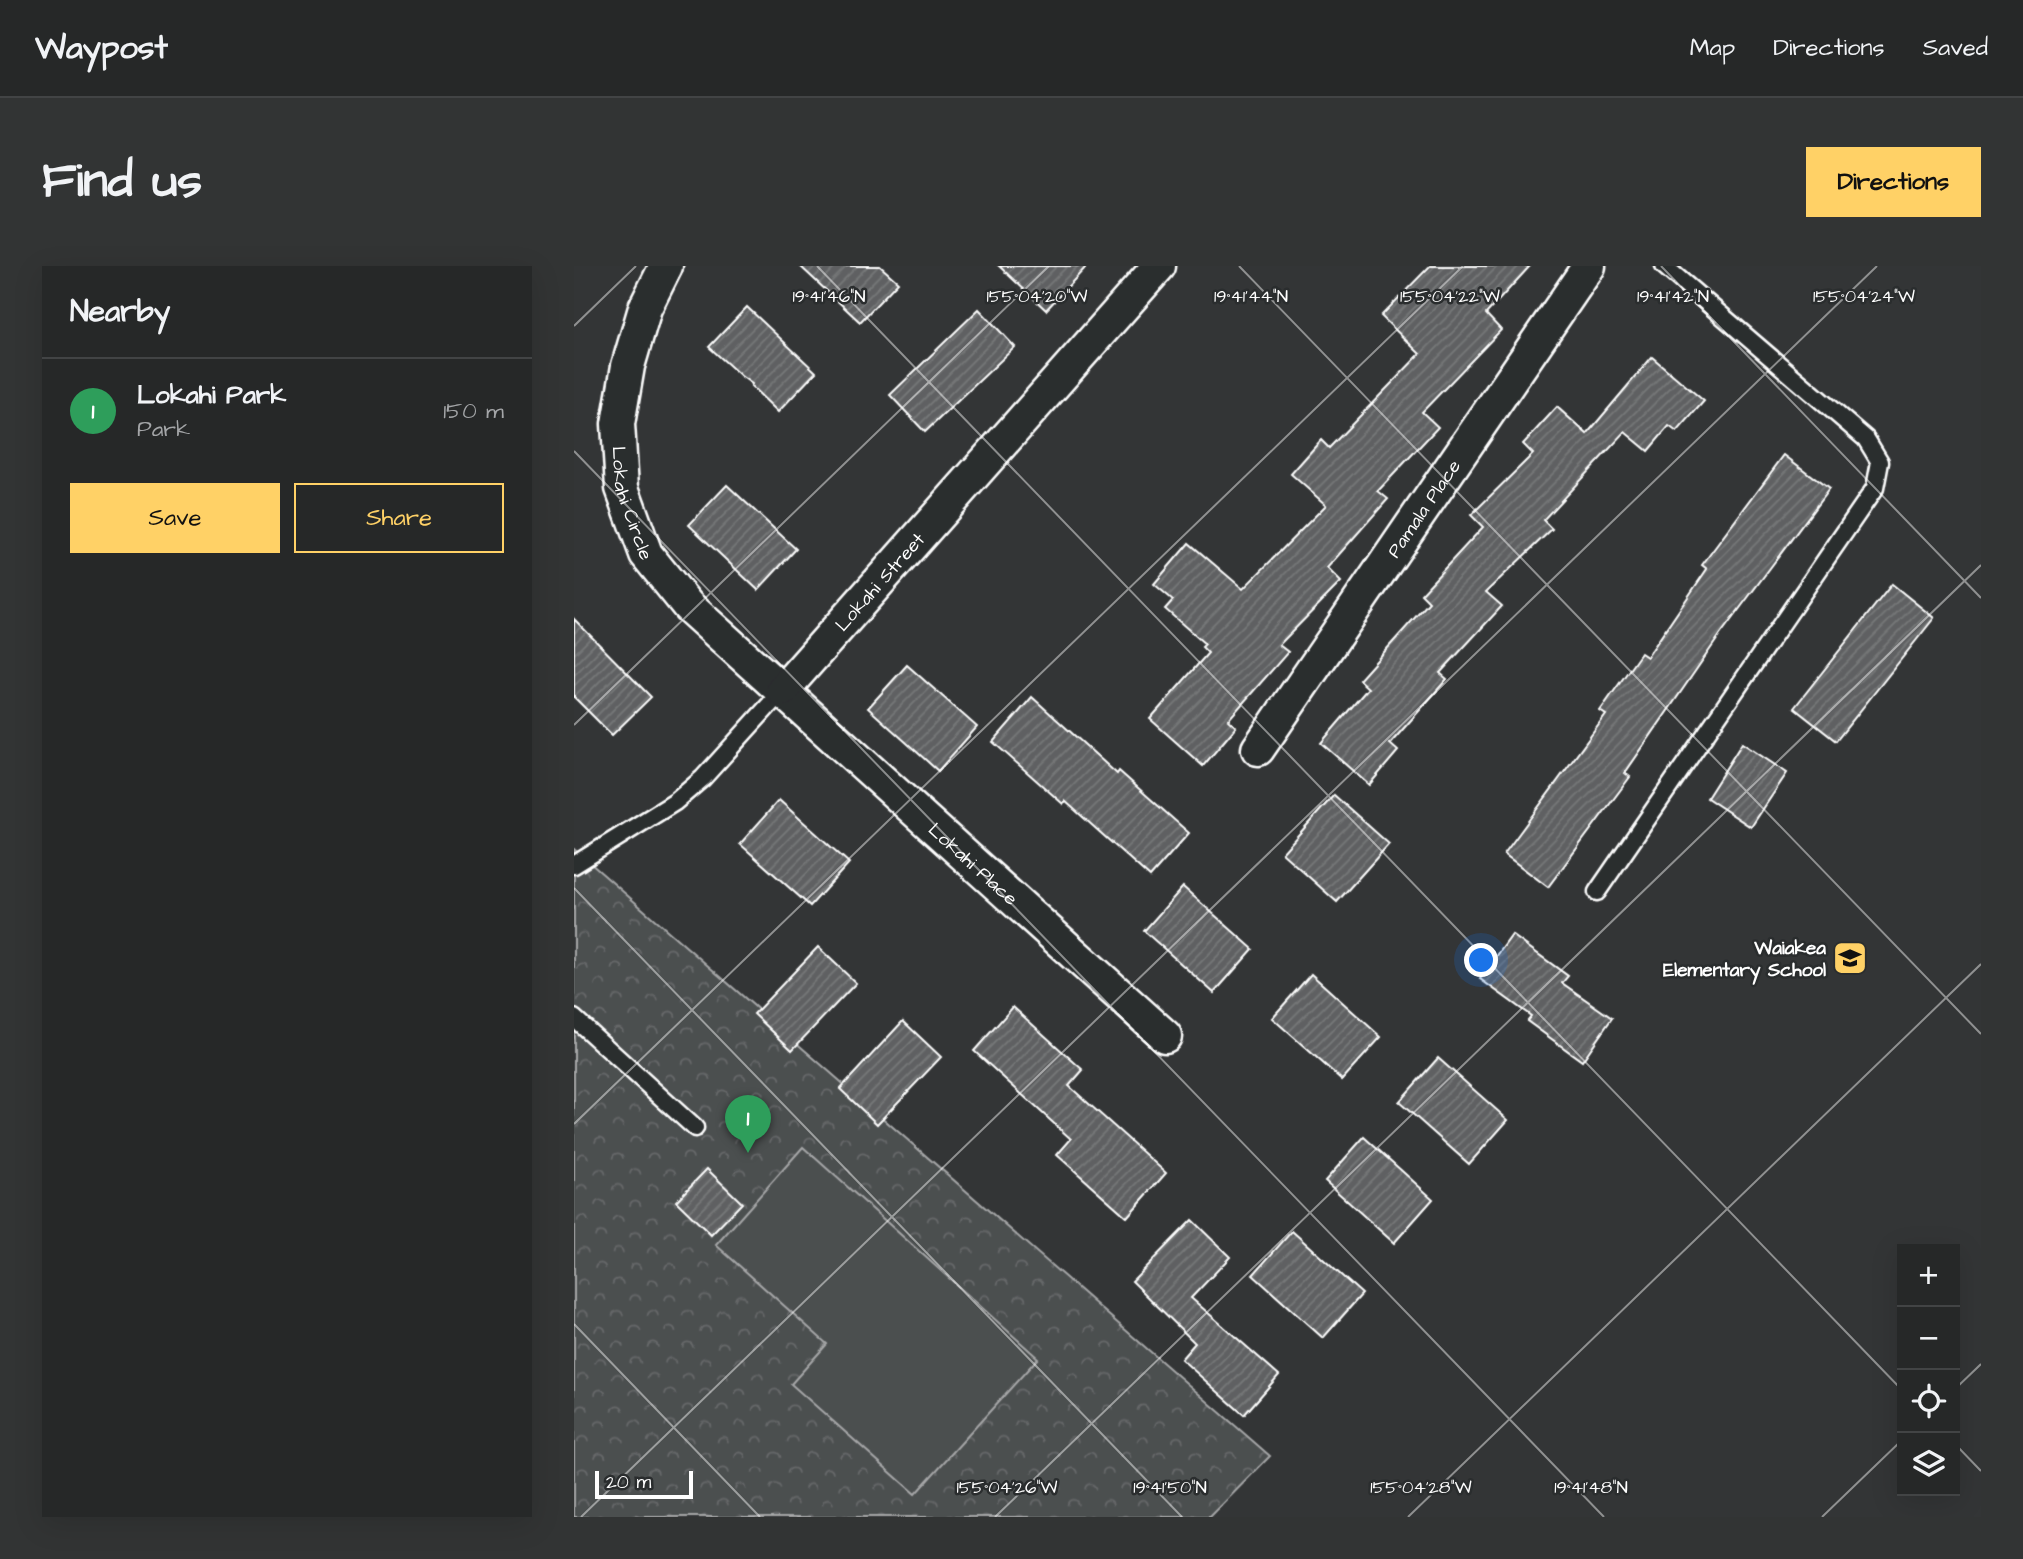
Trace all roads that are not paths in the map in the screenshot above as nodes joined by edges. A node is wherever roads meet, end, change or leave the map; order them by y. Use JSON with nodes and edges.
{"nodes":[{"id":1,"x":666,"y":266,"type":"edge"},
{"id":2,"x":1159,"y":266,"type":"edge"},
{"id":3,"x":1590,"y":266,"type":"edge"},
{"id":4,"x":1664,"y":266,"type":"edge"},
{"id":5,"x":783,"y":690,"type":"junction"},
{"id":6,"x":1258,"y":749,"type":"dead end"},
{"id":7,"x":574,"y":865,"type":"edge"},
{"id":8,"x":1597,"y":892,"type":"dead end"},
{"id":9,"x":574,"y":1018,"type":"edge"},
{"id":10,"x":1165,"y":1036,"type":"dead end"},
{"id":11,"x":695,"y":1128,"type":"dead end"}],
"edges":[{"from":1,"to":5,"type":"street","name":"Lokahi Circle"},
{"from":2,"to":5,"type":"street","name":"Lokahi Street"},
{"from":3,"to":6,"type":"street","name":"Pamala Place"},
{"from":4,"to":8,"type":"lane"},
{"from":5,"to":7,"type":"lane","name":"Lokahi Street"},
{"from":5,"to":10,"type":"street","name":"Lokahi Place"},
{"from":9,"to":11,"type":"lane"}]}
